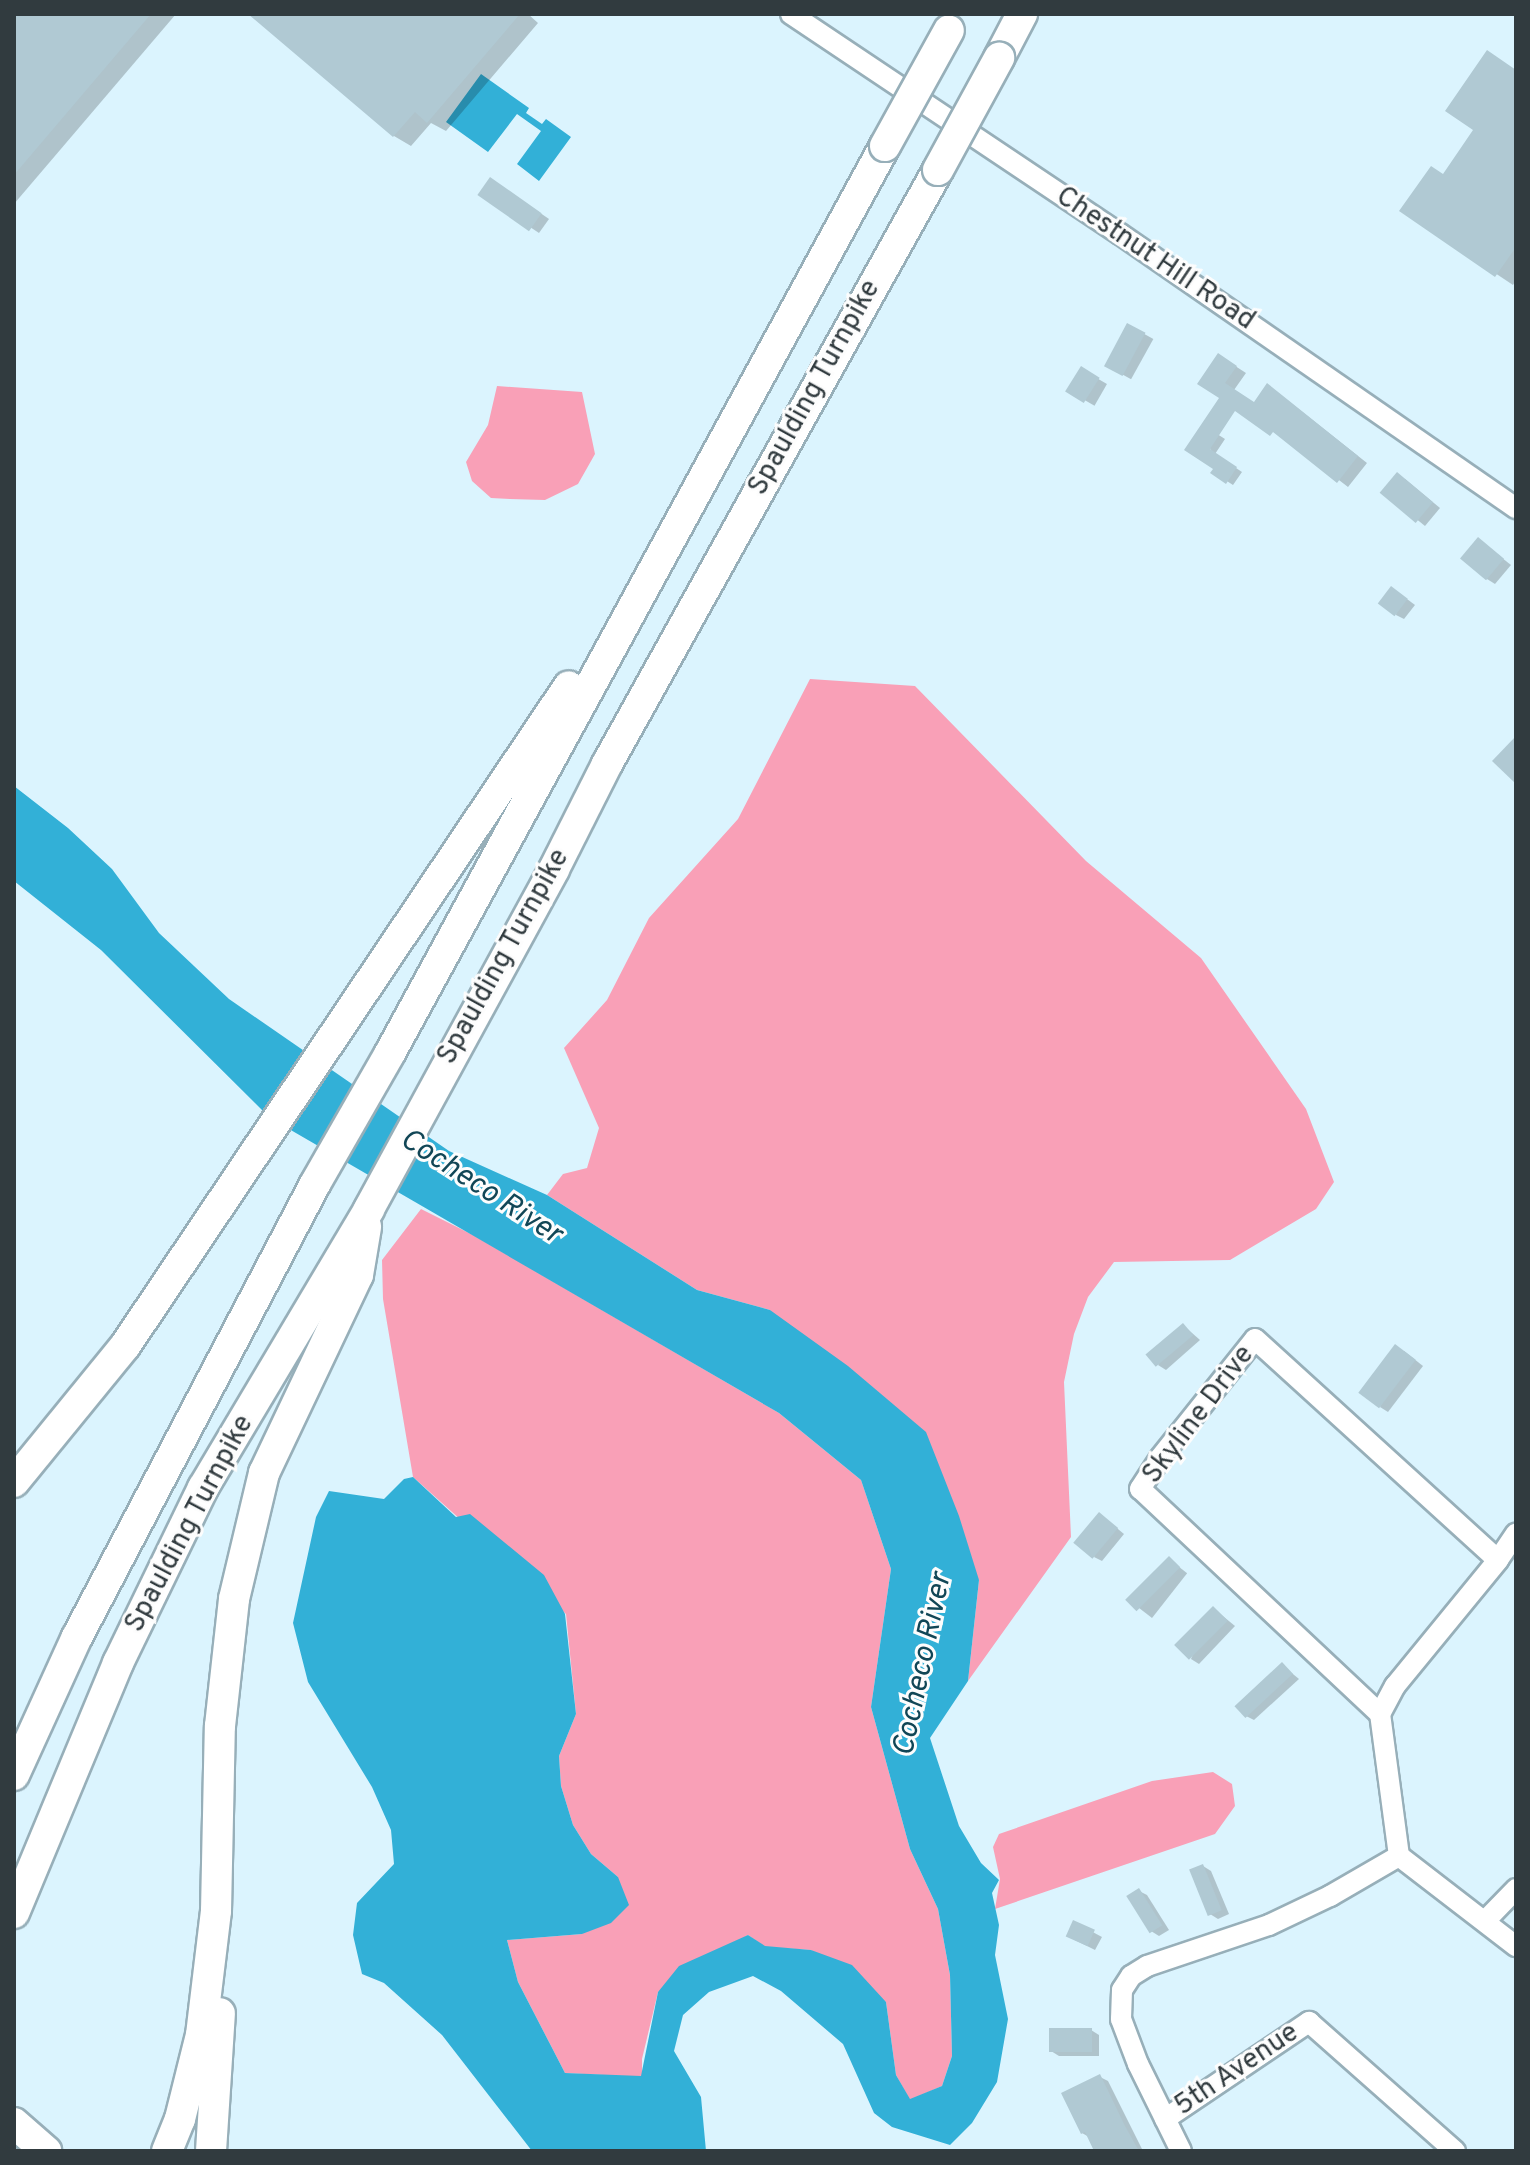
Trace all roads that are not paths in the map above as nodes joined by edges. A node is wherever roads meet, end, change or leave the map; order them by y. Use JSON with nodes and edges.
{"nodes":[{"id":1,"x":791,"y":14,"type":"edge"},
{"id":2,"x":1022,"y":15,"type":"edge"},
{"id":3,"x":954,"y":22,"type":"edge"},
{"id":4,"x":1516,"y":508,"type":"edge"},
{"id":5,"x":682,"y":519,"type":"junction"},
{"id":6,"x":369,"y":1209,"type":"junction"},
{"id":7,"x":14,"y":1482,"type":"edge"},
{"id":8,"x":1516,"y":1533,"type":"edge"},
{"id":9,"x":1498,"y":1560,"type":"junction"},
{"id":10,"x":1380,"y":1714,"type":"junction"},
{"id":11,"x":14,"y":1775,"type":"edge"},
{"id":12,"x":1399,"y":1856,"type":"junction"},
{"id":13,"x":1516,"y":1889,"type":"edge"},
{"id":14,"x":216,"y":1911,"type":"junction"},
{"id":15,"x":14,"y":1913,"type":"edge"},
{"id":16,"x":1486,"y":1920,"type":"junction"},
{"id":17,"x":1516,"y":1946,"type":"edge"},
{"id":18,"x":1165,"y":2119,"type":"junction"},
{"id":19,"x":167,"y":2151,"type":"edge"},
{"id":20,"x":211,"y":2151,"type":"edge"},
{"id":21,"x":1181,"y":2151,"type":"edge"},
{"id":22,"x":1455,"y":2151,"type":"edge"}],
"edges":[{"from":1,"to":4,"type":"street","name":"Chestnut Hill Road"},
{"from":2,"to":6,"type":"highway","name":"Spaulding Turnpike","bridge":true},
{"from":3,"to":5,"type":"highway","name":"Spaulding Turnpike","bridge":true},
{"from":5,"to":7,"type":"highway"},
{"from":5,"to":11,"type":"highway","name":"Spaulding Turnpike"},
{"from":6,"to":14,"type":"highway"},
{"from":6,"to":15,"type":"highway","name":"Spaulding Turnpike"},
{"from":8,"to":9,"type":"street"},
{"from":9,"to":10,"type":"street"},
{"from":9,"to":10,"type":"street","name":"Skyline Drive"},
{"from":10,"to":12,"type":"street"},
{"from":12,"to":16,"type":"street"},
{"from":12,"to":18,"type":"street"},
{"from":13,"to":16,"type":"street"},
{"from":14,"to":19,"type":"highway"},
{"from":14,"to":20,"type":"highway"},
{"from":16,"to":17,"type":"street"},
{"from":18,"to":21,"type":"street"},
{"from":18,"to":22,"type":"street","name":"5th Avenue"}]}
